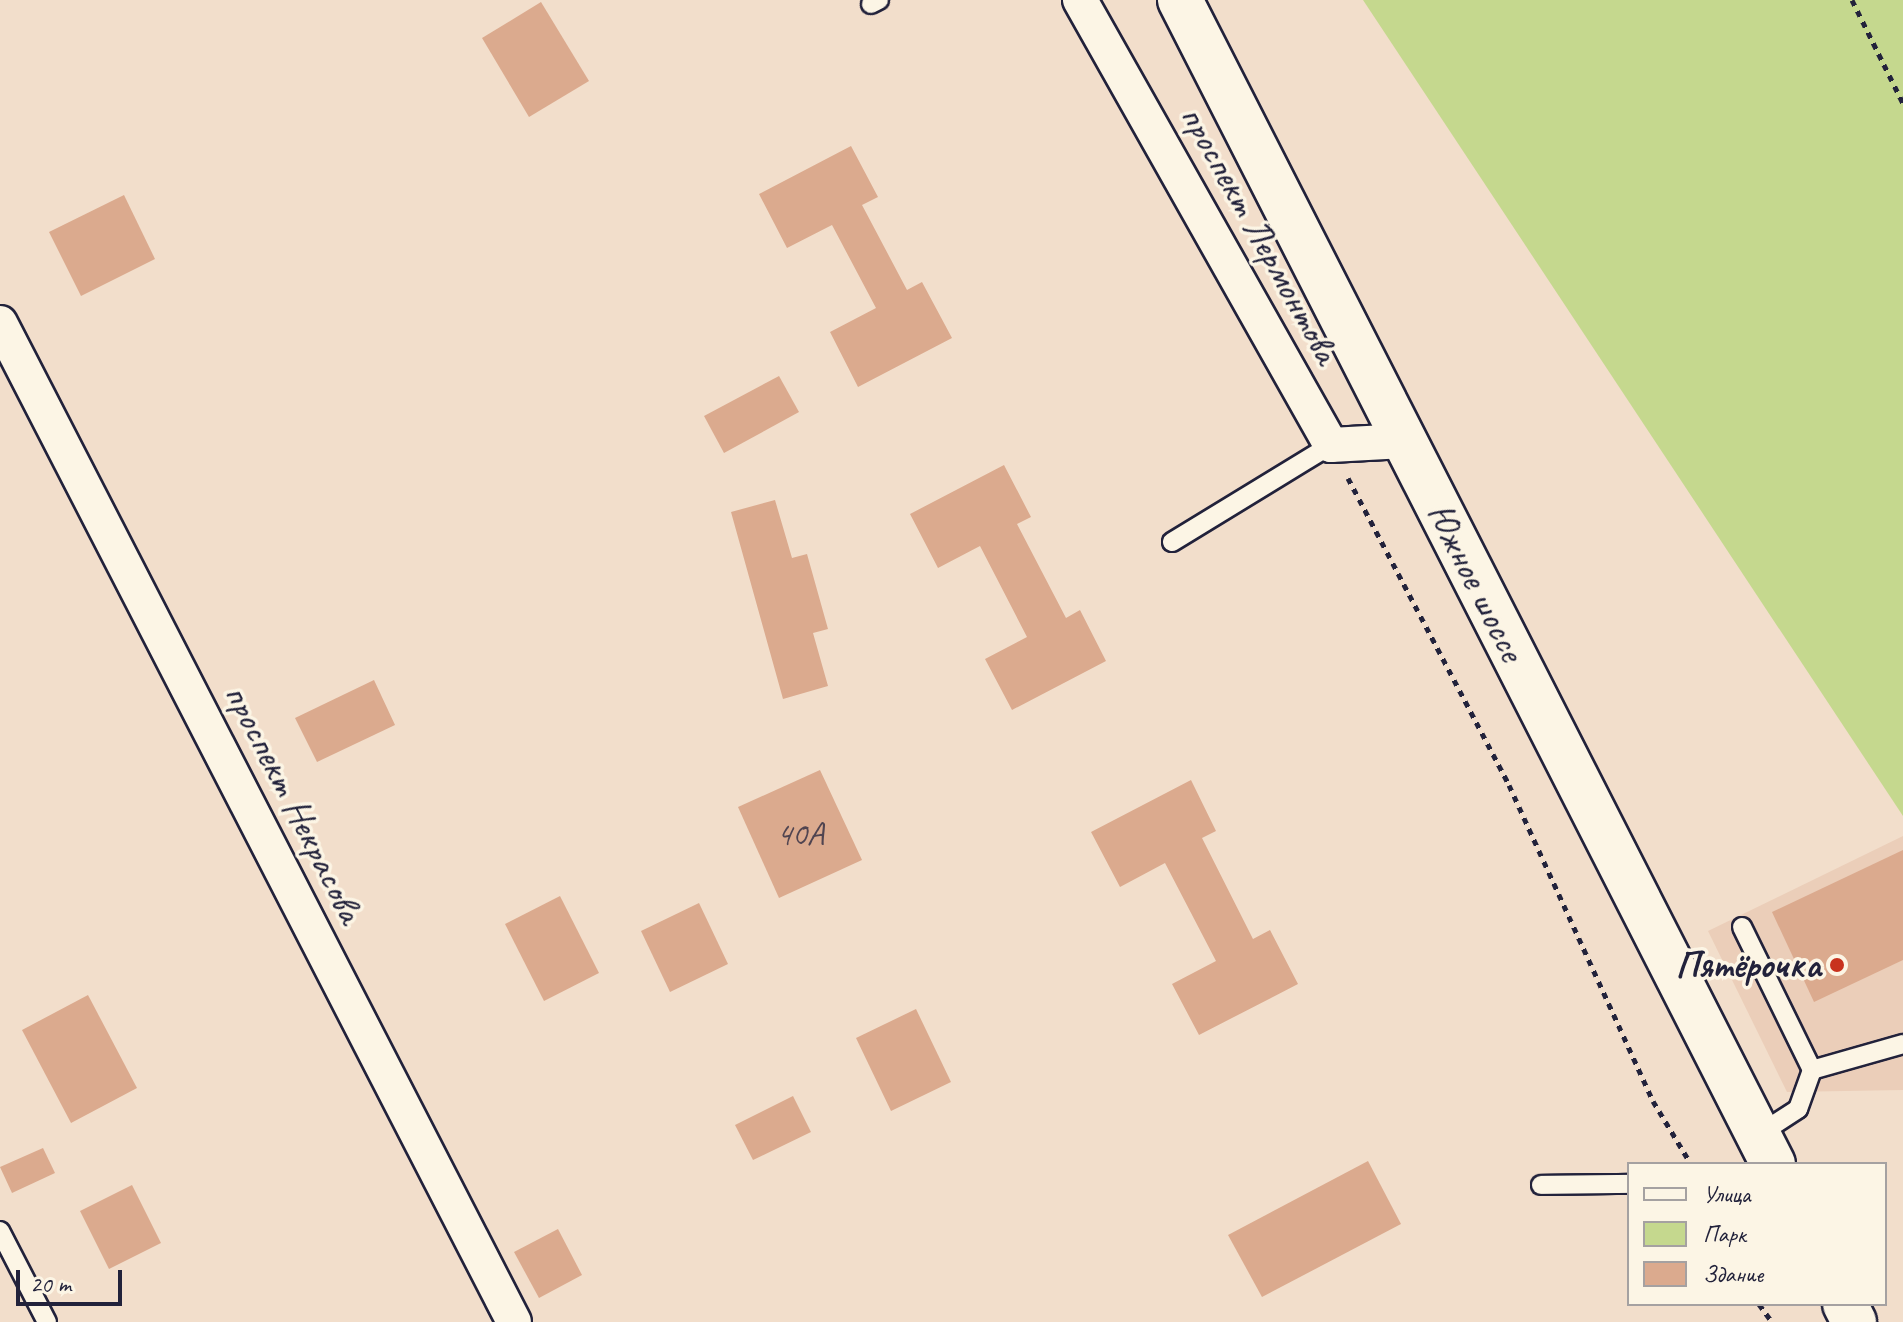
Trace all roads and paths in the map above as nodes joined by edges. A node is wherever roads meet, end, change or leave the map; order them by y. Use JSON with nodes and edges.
{"nodes":[{"id":1,"x":1080,"y":0,"type":"edge"},
{"id":2,"x":1180,"y":0,"type":"edge"},
{"id":3,"x":1852,"y":0,"type":"edge"},
{"id":4,"x":1903,"y":103,"type":"edge"},
{"id":5,"x":0,"y":323,"type":"edge"},
{"id":6,"x":1404,"y":441,"type":"junction"},
{"id":7,"x":1331,"y":445,"type":"junction"},
{"id":8,"x":1172,"y":542,"type":"dead end"},
{"id":9,"x":1742,"y":927,"type":"dead end"},
{"id":10,"x":1903,"y":1044,"type":"edge"},
{"id":11,"x":1812,"y":1070,"type":"junction"},
{"id":12,"x":1765,"y":1150,"type":"edge"},
{"id":13,"x":1690,"y":1162,"type":"edge"},
{"id":14,"x":1627,"y":1184,"type":"edge"},
{"id":15,"x":1541,"y":1185,"type":"dead end"},
{"id":16,"x":0,"y":1231,"type":"edge"},
{"id":17,"x":47,"y":1322,"type":"edge"},
{"id":18,"x":514,"y":1322,"type":"edge"}],
"edges":[{"from":1,"to":7,"type":"street","name":"проспект Лермонтова"},
{"from":2,"to":6,"type":"street","name":"Южное шоссе"},
{"from":3,"to":4,"type":"path"},
{"from":5,"to":18,"type":"street","name":"проспект Некрасова"},
{"from":6,"to":7,"type":"street"},
{"from":6,"to":12,"type":"street","name":"Южное шоссе"},
{"from":7,"to":8,"type":"lane"},
{"from":7,"to":13,"type":"path"},
{"from":9,"to":11,"type":"lane"},
{"from":10,"to":11,"type":"lane"},
{"from":11,"to":12,"type":"lane"},
{"from":14,"to":15,"type":"lane"},
{"from":16,"to":17,"type":"lane"}]}
